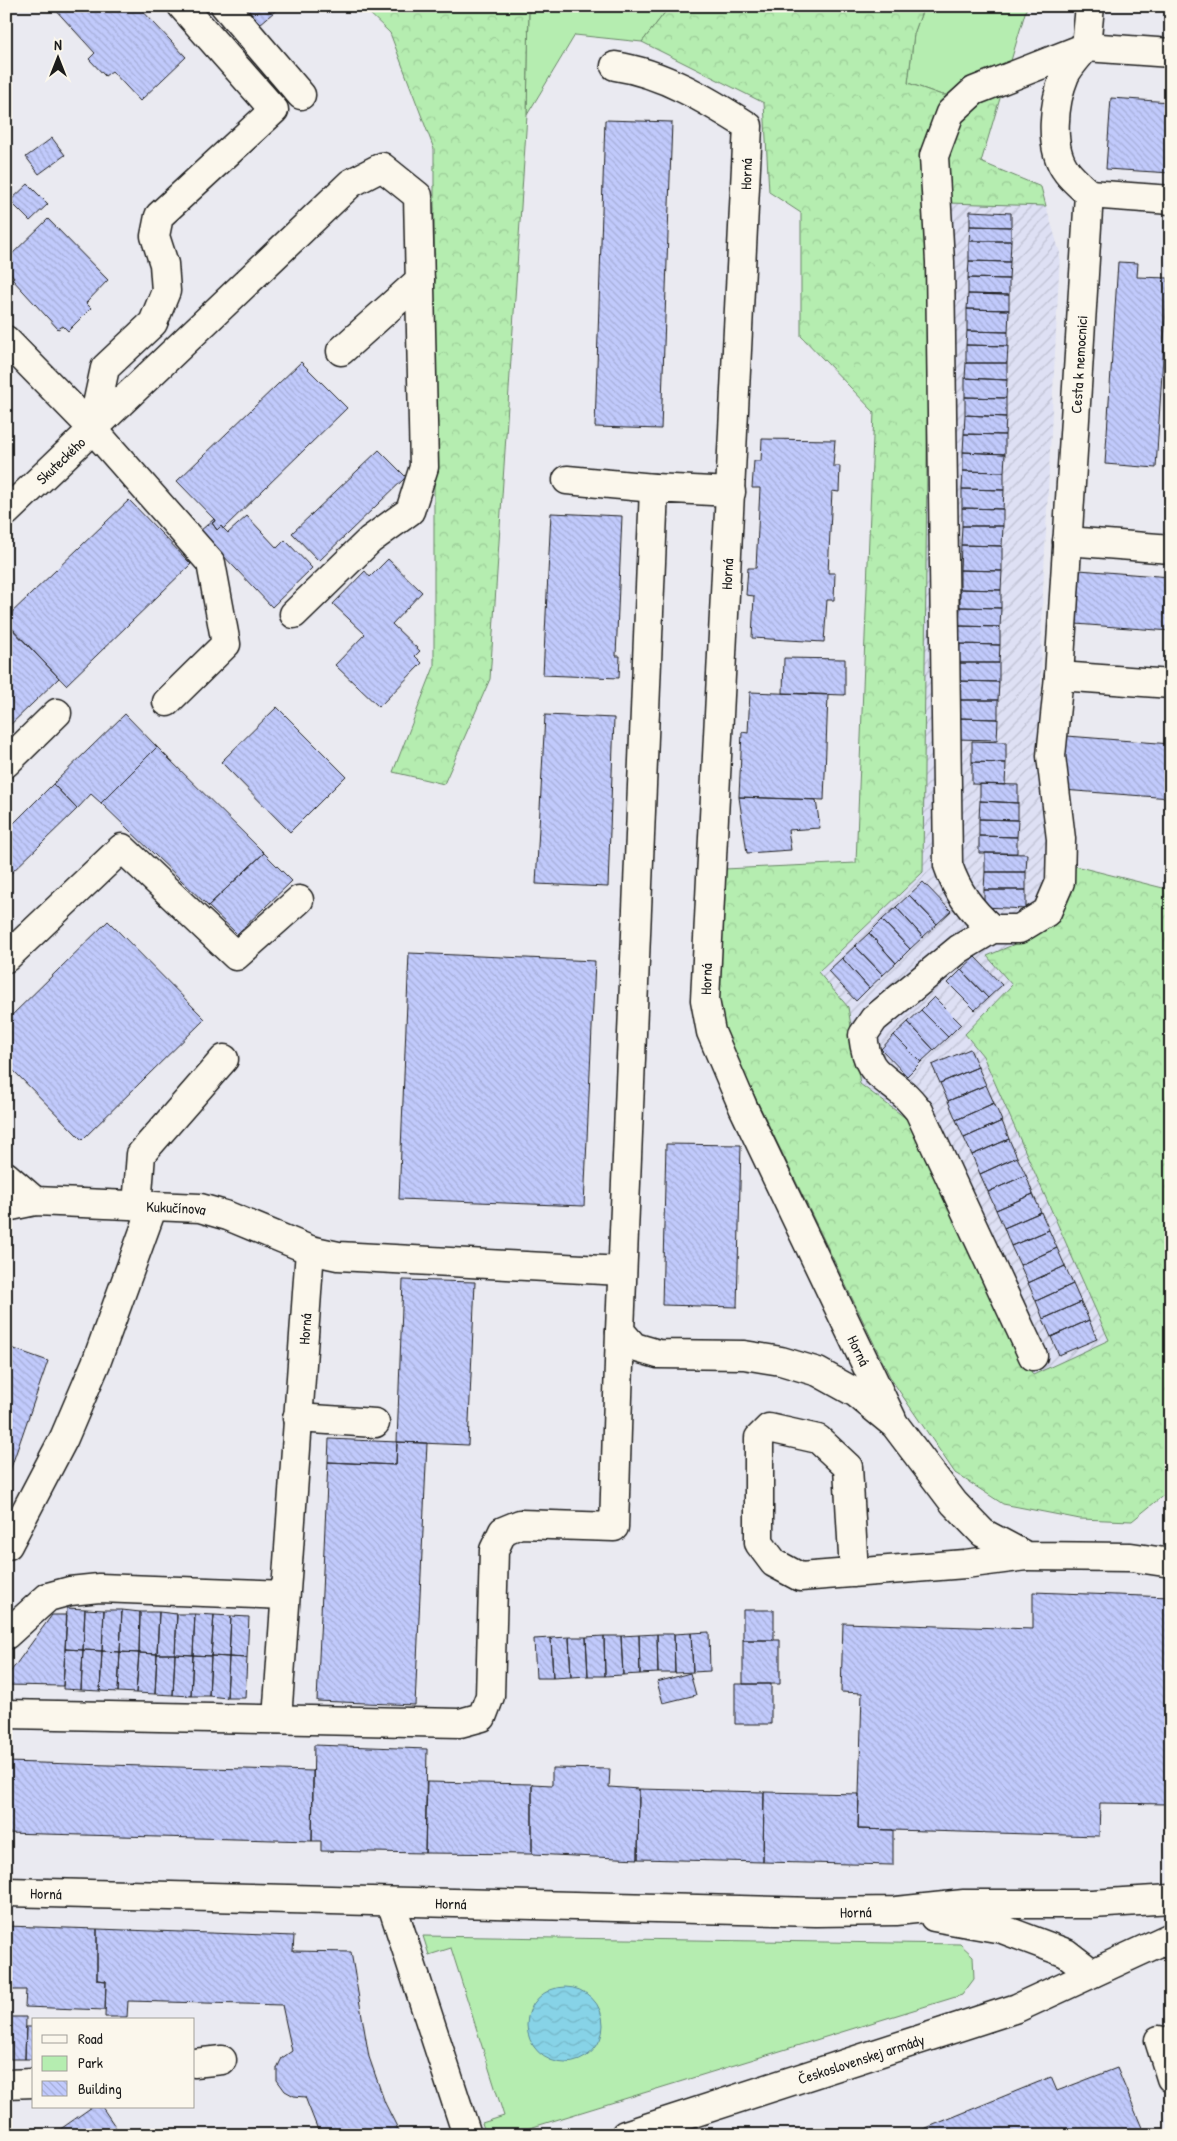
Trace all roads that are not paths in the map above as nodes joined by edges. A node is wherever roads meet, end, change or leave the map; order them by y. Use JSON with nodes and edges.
{"nodes":[{"id":1,"x":182,"y":6,"type":"edge"},
{"id":2,"x":225,"y":6,"type":"edge"},
{"id":3,"x":1090,"y":6,"type":"edge"},
{"id":4,"x":1086,"y":47,"type":"junction"},
{"id":5,"x":1171,"y":53,"type":"edge"},
{"id":6,"x":615,"y":66,"type":"dead end"},
{"id":7,"x":301,"y":94,"type":"dead end"},
{"id":8,"x":1089,"y":194,"type":"junction"},
{"id":9,"x":1171,"y":200,"type":"edge"},
{"id":10,"x":420,"y":280,"type":"junction"},
{"id":11,"x":6,"y":340,"type":"edge"},
{"id":12,"x":341,"y":351,"type":"dead end"},
{"id":13,"x":92,"y":428,"type":"junction"},
{"id":14,"x":567,"y":480,"type":"dead end"},
{"id":15,"x":654,"y":488,"type":"junction"},
{"id":16,"x":731,"y":492,"type":"junction"},
{"id":17,"x":6,"y":512,"type":"edge"},
{"id":18,"x":1067,"y":542,"type":"junction"},
{"id":19,"x":1171,"y":550,"type":"edge"},
{"id":20,"x":294,"y":614,"type":"dead end"},
{"id":21,"x":1059,"y":676,"type":"junction"},
{"id":22,"x":1171,"y":684,"type":"edge"},
{"id":23,"x":167,"y":702,"type":"dead end"},
{"id":24,"x":57,"y":714,"type":"dead end"},
{"id":25,"x":6,"y":763,"type":"edge"},
{"id":26,"x":299,"y":900,"type":"dead end"},
{"id":27,"x":992,"y":929,"type":"junction"},
{"id":28,"x":6,"y":958,"type":"edge"},
{"id":29,"x":224,"y":1059,"type":"dead end"},
{"id":30,"x":6,"y":1176,"type":"edge"},
{"id":31,"x":35,"y":1201,"type":"junction"},
{"id":32,"x":145,"y":1206,"type":"junction"},
{"id":33,"x":6,"y":1207,"type":"edge"},
{"id":34,"x":310,"y":1250,"type":"junction"},
{"id":35,"x":622,"y":1271,"type":"junction"},
{"id":36,"x":620,"y":1330,"type":"junction"},
{"id":37,"x":1033,"y":1356,"type":"dead end"},
{"id":38,"x":297,"y":1418,"type":"junction"},
{"id":39,"x":376,"y":1423,"type":"dead end"},
{"id":40,"x":895,"y":1425,"type":"junction"},
{"id":41,"x":1171,"y":1541,"type":"edge"},
{"id":42,"x":8,"y":1544,"type":"dead end"},
{"id":43,"x":1026,"y":1556,"type":"junction"},
{"id":44,"x":1132,"y":1557,"type":"junction"},
{"id":45,"x":1171,"y":1563,"type":"edge"},
{"id":46,"x":854,"y":1573,"type":"junction"},
{"id":47,"x":285,"y":1595,"type":"junction"},
{"id":48,"x":6,"y":1635,"type":"edge"},
{"id":49,"x":6,"y":1714,"type":"edge"},
{"id":50,"x":277,"y":1719,"type":"junction"},
{"id":51,"x":6,"y":1892,"type":"edge"},
{"id":52,"x":1171,"y":1899,"type":"edge"},
{"id":53,"x":391,"y":1902,"type":"junction"},
{"id":54,"x":896,"y":1911,"type":"junction"},
{"id":55,"x":1171,"y":1937,"type":"edge"},
{"id":56,"x":1092,"y":1973,"type":"junction"},
{"id":57,"x":1159,"y":2040,"type":"dead end"},
{"id":58,"x":222,"y":2060,"type":"dead end"},
{"id":59,"x":195,"y":2064,"type":"edge"},
{"id":60,"x":1171,"y":2078,"type":"edge"},
{"id":61,"x":32,"y":2083,"type":"edge"},
{"id":62,"x":6,"y":2084,"type":"edge"},
{"id":63,"x":467,"y":2135,"type":"edge"},
{"id":64,"x":624,"y":2135,"type":"edge"}],
"edges":[{"from":1,"to":13,"type":"street"},
{"from":2,"to":7,"type":"street"},
{"from":3,"to":4,"type":"street"},
{"from":4,"to":5,"type":"street"},
{"from":4,"to":8,"type":"street"},
{"from":4,"to":27,"type":"street"},
{"from":6,"to":16,"type":"street","name":"Horná"},
{"from":8,"to":9,"type":"street"},
{"from":8,"to":18,"type":"street","name":"Cesta k nemocnici"},
{"from":10,"to":12,"type":"street"},
{"from":10,"to":13,"type":"street","name":"Skuteckého"},
{"from":10,"to":20,"type":"street"},
{"from":11,"to":13,"type":"street"},
{"from":13,"to":17,"type":"street","name":"Skuteckého"},
{"from":13,"to":23,"type":"street"},
{"from":14,"to":15,"type":"street"},
{"from":15,"to":16,"type":"street"},
{"from":15,"to":35,"type":"street"},
{"from":16,"to":40,"type":"street","name":"Horná"},
{"from":18,"to":19,"type":"street"},
{"from":18,"to":21,"type":"street","name":"Cesta k nemocnici"},
{"from":21,"to":22,"type":"street"},
{"from":21,"to":27,"type":"street","name":"Cesta k nemocnici"},
{"from":24,"to":25,"type":"street"},
{"from":26,"to":28,"type":"street"},
{"from":27,"to":37,"type":"street"},
{"from":29,"to":32,"type":"street"},
{"from":30,"to":31,"type":"street"},
{"from":31,"to":32,"type":"street","name":"Kukučínova"},
{"from":31,"to":33,"type":"street","name":"Kukučínova"},
{"from":32,"to":34,"type":"street","name":"Kukučínova"},
{"from":32,"to":42,"type":"street"},
{"from":34,"to":35,"type":"street"},
{"from":34,"to":38,"type":"street","name":"Horná"},
{"from":35,"to":36,"type":"street"},
{"from":36,"to":40,"type":"street","name":"Horná"},
{"from":36,"to":50,"type":"street"},
{"from":38,"to":39,"type":"street"},
{"from":38,"to":47,"type":"street","name":"Horná"},
{"from":40,"to":43,"type":"street","name":"Horná"},
{"from":41,"to":44,"type":"street","name":"Horná"},
{"from":43,"to":44,"type":"street","name":"Horná"},
{"from":43,"to":46,"type":"street"},
{"from":44,"to":45,"type":"street","name":"Horná"},
{"from":46,"to":46,"type":"street"},
{"from":47,"to":48,"type":"street"},
{"from":47,"to":50,"type":"street","name":"Horná"},
{"from":49,"to":50,"type":"street"},
{"from":51,"to":53,"type":"street","name":"Horná"},
{"from":52,"to":54,"type":"street","name":"Horná"},
{"from":53,"to":54,"type":"street","name":"Horná"},
{"from":53,"to":63,"type":"street"},
{"from":54,"to":56,"type":"street","name":"Horná"},
{"from":55,"to":56,"type":"street","name":"Československej armády"},
{"from":56,"to":64,"type":"street","name":"Československej armády"},
{"from":57,"to":60,"type":"street"},
{"from":58,"to":59,"type":"street"},
{"from":61,"to":62,"type":"street"}]}
